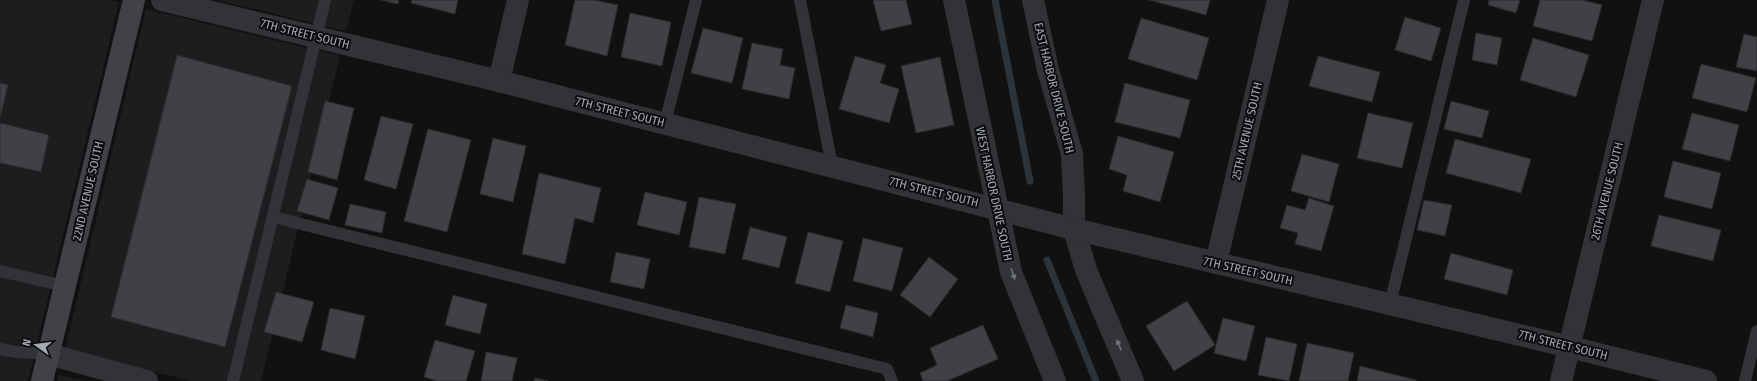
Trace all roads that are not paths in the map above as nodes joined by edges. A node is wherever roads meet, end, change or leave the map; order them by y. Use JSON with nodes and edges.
{"nodes":[{"id":1,"x":134,"y":0,"type":"edge"},
{"id":2,"x":162,"y":0,"type":"edge"},
{"id":3,"x":325,"y":0,"type":"edge"},
{"id":4,"x":518,"y":0,"type":"edge"},
{"id":5,"x":696,"y":0,"type":"edge"},
{"id":6,"x":800,"y":0,"type":"edge"},
{"id":7,"x":954,"y":0,"type":"edge"},
{"id":8,"x":1033,"y":0,"type":"edge"},
{"id":9,"x":1278,"y":0,"type":"edge"},
{"id":10,"x":1464,"y":0,"type":"edge"},
{"id":11,"x":1653,"y":0,"type":"edge"},
{"id":12,"x":316,"y":37,"type":"junction"},
{"id":13,"x":499,"y":81,"type":"junction"},
{"id":14,"x":665,"y":124,"type":"junction"},
{"id":15,"x":832,"y":166,"type":"junction"},
{"id":16,"x":997,"y":208,"type":"junction"},
{"id":17,"x":273,"y":217,"type":"junction"},
{"id":18,"x":1074,"y":229,"type":"junction"},
{"id":19,"x":1216,"y":263,"type":"junction"},
{"id":20,"x":0,"y":271,"type":"edge"},
{"id":21,"x":65,"y":286,"type":"junction"},
{"id":22,"x":1390,"y":304,"type":"junction"},
{"id":23,"x":1757,"y":331,"type":"edge"},
{"id":24,"x":1570,"y":347,"type":"junction"},
{"id":25,"x":0,"y":349,"type":"edge"},
{"id":26,"x":48,"y":354,"type":"junction"},
{"id":27,"x":42,"y":381,"type":"edge"},
{"id":28,"x":147,"y":381,"type":"edge"},
{"id":29,"x":234,"y":381,"type":"edge"},
{"id":30,"x":892,"y":381,"type":"edge"},
{"id":31,"x":1055,"y":381,"type":"edge"},
{"id":32,"x":1133,"y":381,"type":"edge"},
{"id":33,"x":1561,"y":381,"type":"edge"},
{"id":34,"x":1706,"y":381,"type":"edge"},
{"id":35,"x":1745,"y":381,"type":"edge"}],
"edges":[{"from":1,"to":21,"type":"main road","name":"22ND AVENUE SOUTH"},
{"from":2,"to":12,"type":"street","name":"7TH STREET SOUTH"},
{"from":3,"to":12,"type":"lane"},
{"from":4,"to":13,"type":"street"},
{"from":5,"to":14,"type":"lane"},
{"from":6,"to":15,"type":"lane"},
{"from":7,"to":16,"type":"street","name":"WEST HARBOR DRIVE SOUTH"},
{"from":8,"to":18,"type":"street","name":"EAST HARBOR DRIVE SOUTH"},
{"from":9,"to":19,"type":"street","name":"25TH AVENUE SOUTH"},
{"from":10,"to":22,"type":"lane"},
{"from":11,"to":24,"type":"street","name":"26TH AVENUE SOUTH"},
{"from":12,"to":13,"type":"street","name":"7TH STREET SOUTH"},
{"from":12,"to":17,"type":"lane"},
{"from":13,"to":14,"type":"street","name":"7TH STREET SOUTH"},
{"from":14,"to":15,"type":"street","name":"7TH STREET SOUTH"},
{"from":15,"to":16,"type":"street","name":"7TH STREET SOUTH"},
{"from":16,"to":18,"type":"street","name":"7TH STREET SOUTH"},
{"from":16,"to":31,"type":"street","name":"WEST HARBOR DRIVE SOUTH","one_way":true},
{"from":17,"to":29,"type":"lane"},
{"from":17,"to":30,"type":"lane"},
{"from":18,"to":19,"type":"street","name":"7TH STREET SOUTH"},
{"from":32,"to":18,"type":"street","name":"EAST HARBOR DRIVE SOUTH","one_way":true},
{"from":19,"to":22,"type":"street","name":"7TH STREET SOUTH"},
{"from":20,"to":21,"type":"lane"},
{"from":21,"to":26,"type":"main road","name":"22ND AVENUE SOUTH"},
{"from":22,"to":24,"type":"street","name":"7TH STREET SOUTH"},
{"from":23,"to":35,"type":"lane"},
{"from":24,"to":33,"type":"street","name":"26TH AVENUE SOUTH"},
{"from":24,"to":34,"type":"street","name":"7TH STREET SOUTH"},
{"from":25,"to":26,"type":"lane"},
{"from":26,"to":27,"type":"main road","name":"22ND AVENUE SOUTH"},
{"from":26,"to":28,"type":"street"}]}
